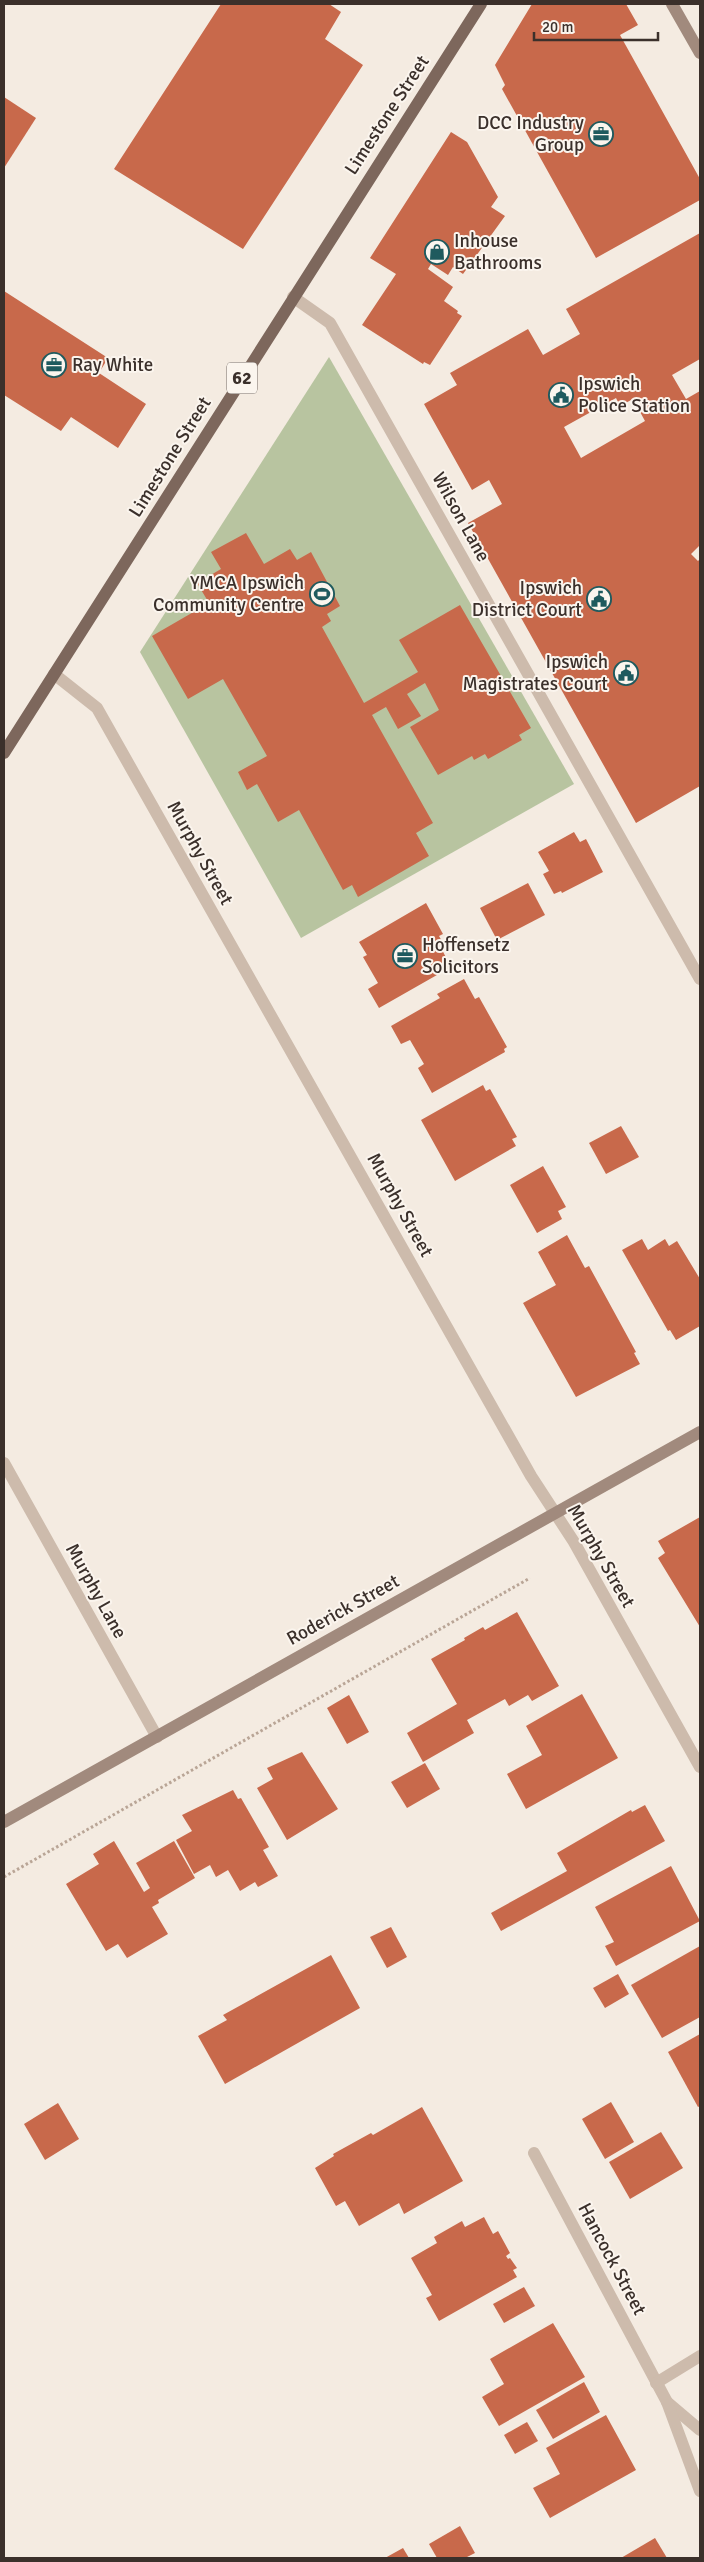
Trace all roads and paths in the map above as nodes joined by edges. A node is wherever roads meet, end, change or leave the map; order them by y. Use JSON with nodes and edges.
{"nodes":[{"id":1,"x":481,"y":4,"type":"edge"},
{"id":2,"x":672,"y":4,"type":"edge"},
{"id":3,"x":700,"y":53,"type":"edge"},
{"id":4,"x":293,"y":297,"type":"junction"},
{"id":5,"x":54,"y":674,"type":"junction"},
{"id":6,"x":4,"y":752,"type":"edge"},
{"id":7,"x":700,"y":979,"type":"edge"},
{"id":8,"x":700,"y":1432,"type":"edge"},
{"id":9,"x":4,"y":1463,"type":"edge"},
{"id":10,"x":555,"y":1512,"type":"junction"},
{"id":11,"x":530,"y":1578,"type":"dead end"},
{"id":12,"x":157,"y":1737,"type":"junction"},
{"id":13,"x":700,"y":1767,"type":"edge"},
{"id":14,"x":4,"y":1822,"type":"edge"},
{"id":15,"x":4,"y":1876,"type":"edge"},
{"id":16,"x":534,"y":2153,"type":"dead end"},
{"id":17,"x":700,"y":2356,"type":"edge"},
{"id":18,"x":656,"y":2382,"type":"junction"},
{"id":19,"x":666,"y":2402,"type":"junction"},
{"id":20,"x":700,"y":2430,"type":"edge"},
{"id":21,"x":700,"y":2491,"type":"edge"}],
"edges":[{"from":1,"to":4,"type":"main road","name":"Limestone Street","number":"62"},
{"from":2,"to":3,"type":"street"},
{"from":4,"to":5,"type":"main road","name":"Limestone Street","number":"62"},
{"from":4,"to":7,"type":"street","name":"Wilson Lane"},
{"from":5,"to":6,"type":"main road","name":"Limestone Street","number":"62"},
{"from":5,"to":10,"type":"street","name":"Murphy Street"},
{"from":8,"to":10,"type":"street","name":"Roderick Street"},
{"from":9,"to":12,"type":"street","name":"Murphy Lane"},
{"from":10,"to":12,"type":"street","name":"Roderick Street"},
{"from":10,"to":13,"type":"street","name":"Murphy Street"},
{"from":11,"to":15,"type":"path"},
{"from":12,"to":14,"type":"street","name":"Roderick Street"},
{"from":16,"to":18,"type":"street","name":"Hancock Street"},
{"from":17,"to":18,"type":"street"},
{"from":18,"to":19,"type":"street","name":"Hancock Street"},
{"from":19,"to":20,"type":"street","name":"Hancock Street"},
{"from":19,"to":21,"type":"street","name":"Hancock Street"}]}
